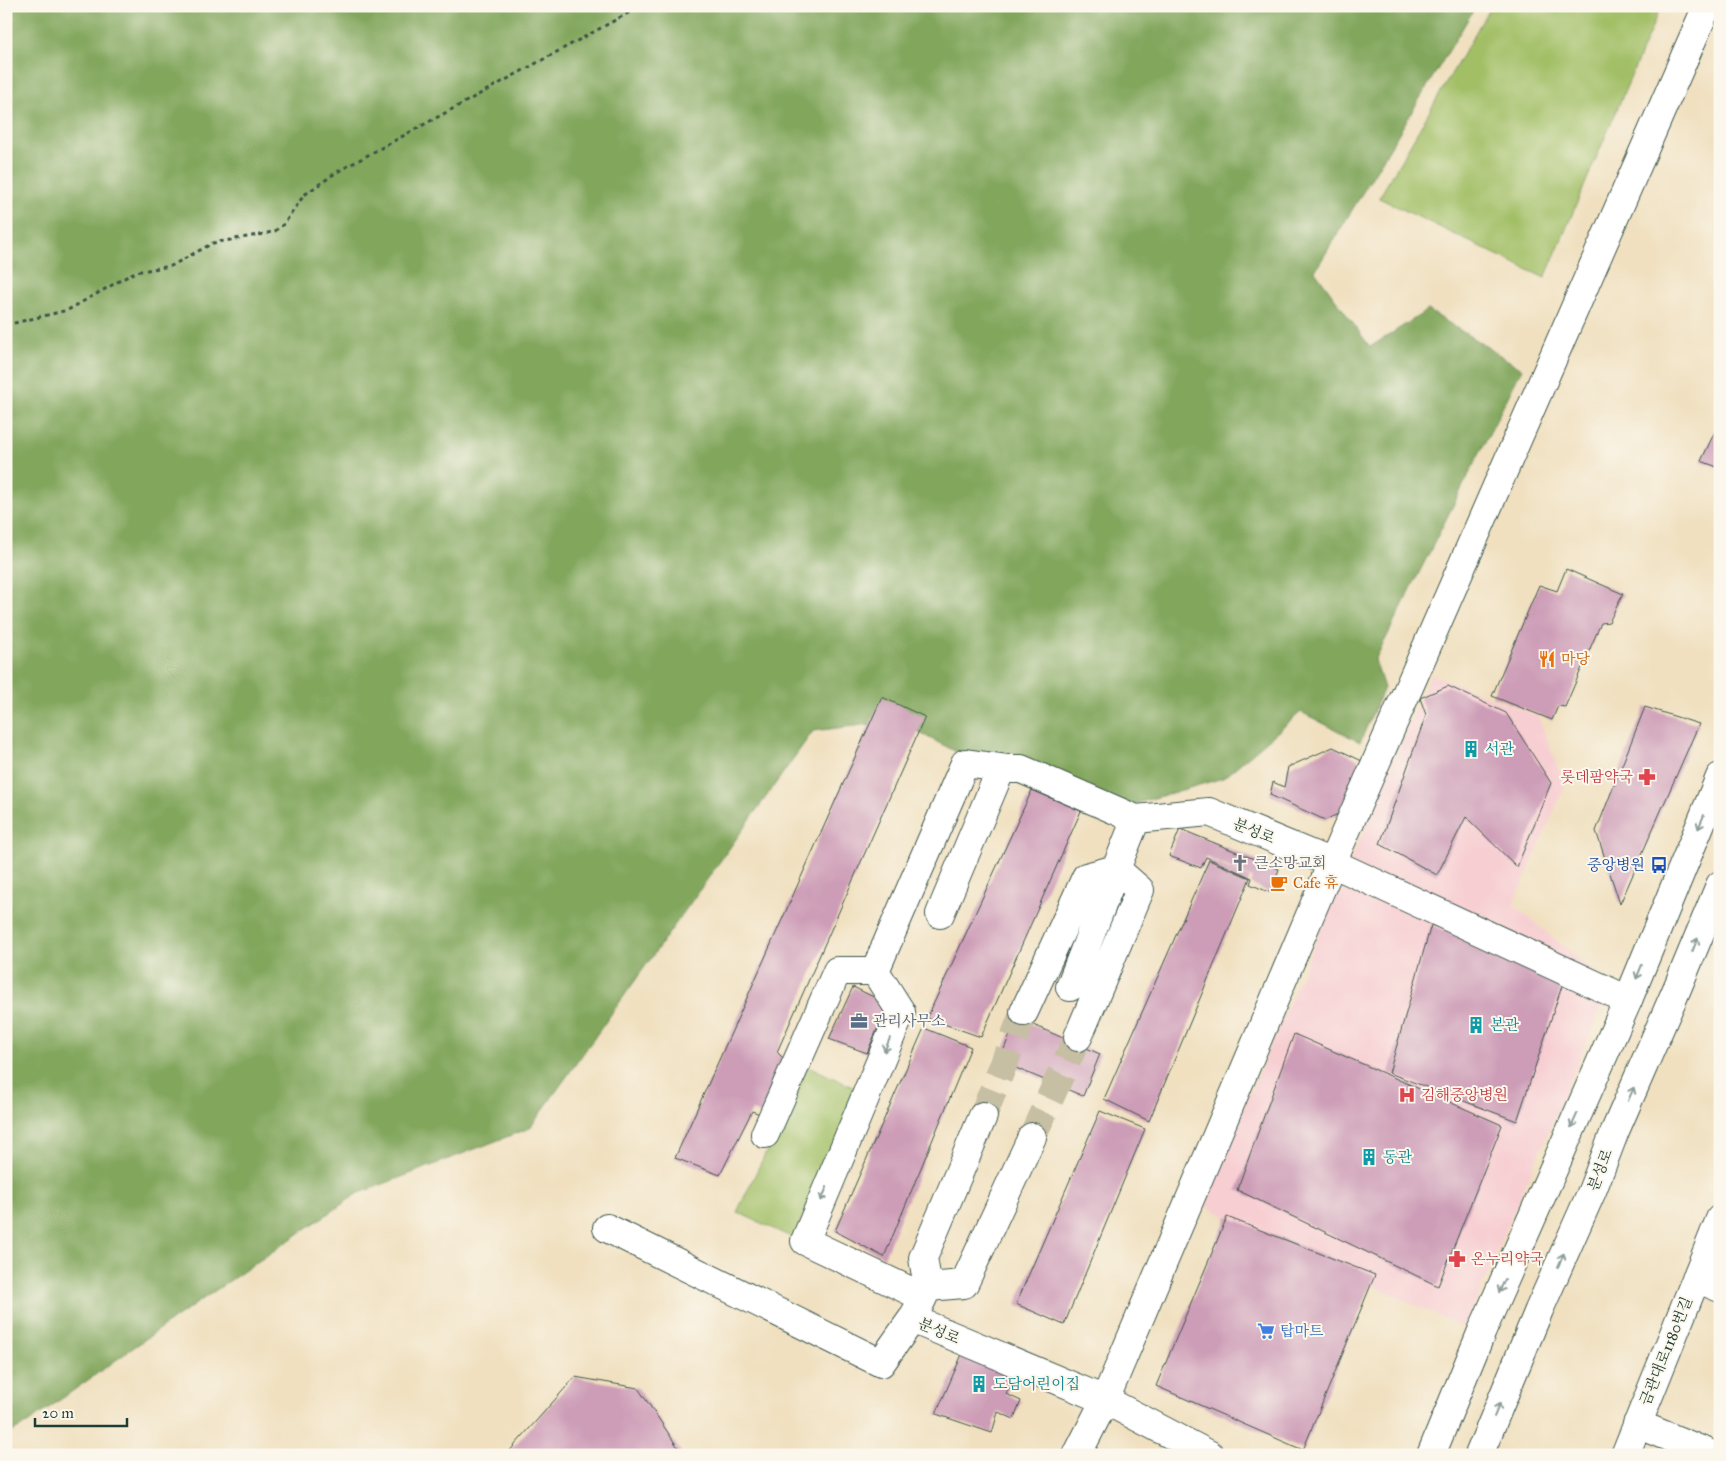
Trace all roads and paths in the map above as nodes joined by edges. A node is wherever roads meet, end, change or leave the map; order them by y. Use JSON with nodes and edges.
{"nodes":[{"id":1,"x":641,"y":6,"type":"edge"},
{"id":2,"x":1707,"y":6,"type":"edge"},
{"id":3,"x":6,"y":325,"type":"edge"},
{"id":4,"x":1001,"y":768,"type":"junction"},
{"id":5,"x":1720,"y":777,"type":"edge"},
{"id":6,"x":1136,"y":819,"type":"junction"},
{"id":7,"x":1332,"y":863,"type":"junction"},
{"id":8,"x":1116,"y":869,"type":"junction"},
{"id":9,"x":1720,"y":885,"type":"edge"},
{"id":10,"x":940,"y":914,"type":"dead end"},
{"id":11,"x":876,"y":971,"type":"junction"},
{"id":12,"x":1070,"y":987,"type":"dead end"},
{"id":13,"x":1628,"y":1000,"type":"junction"},
{"id":14,"x":1024,"y":1012,"type":"tunnel mouth"},
{"id":15,"x":1078,"y":1037,"type":"tunnel mouth"},
{"id":16,"x":983,"y":1116,"type":"tunnel mouth"},
{"id":17,"x":765,"y":1134,"type":"dead end"},
{"id":18,"x":1032,"y":1137,"type":"tunnel mouth"},
{"id":19,"x":1720,"y":1220,"type":"edge"},
{"id":20,"x":607,"y":1228,"type":"dead end"},
{"id":21,"x":1708,"y":1283,"type":"edge"},
{"id":22,"x":921,"y":1301,"type":"junction"},
{"id":23,"x":1105,"y":1400,"type":"junction"},
{"id":24,"x":1637,"y":1424,"type":"junction"},
{"id":25,"x":1077,"y":1455,"type":"edge"},
{"id":26,"x":1210,"y":1455,"type":"edge"},
{"id":27,"x":1430,"y":1455,"type":"edge"},
{"id":28,"x":1478,"y":1455,"type":"edge"},
{"id":29,"x":1625,"y":1455,"type":"edge"},
{"id":30,"x":1713,"y":1455,"type":"edge"}],
"edges":[{"from":1,"to":3,"type":"path"},
{"from":2,"to":7,"type":"street"},
{"from":4,"to":6,"type":"street"},
{"from":4,"to":10,"type":"street"},
{"from":4,"to":11,"type":"street"},
{"from":5,"to":13,"type":"street","one_way":true},
{"from":6,"to":7,"type":"street","name":"분성로"},
{"from":6,"to":8,"type":"street"},
{"from":7,"to":13,"type":"street","name":"분성로"},
{"from":7,"to":23,"type":"street"},
{"from":8,"to":12,"type":"street"},
{"from":8,"to":14,"type":"street"},
{"from":8,"to":15,"type":"street"},
{"from":28,"to":9,"type":"street","name":"분성로","one_way":true},
{"from":11,"to":17,"type":"street"},
{"from":11,"to":22,"type":"street","one_way":true},
{"from":13,"to":27,"type":"street","one_way":true},
{"from":16,"to":22,"type":"street"},
{"from":18,"to":22,"type":"street"},
{"from":19,"to":21,"type":"street","name":"금관대로1180번길"},
{"from":20,"to":22,"type":"street","name":"분성로"},
{"from":21,"to":24,"type":"street","name":"금관대로1180번길"},
{"from":22,"to":23,"type":"street","name":"분성로"},
{"from":23,"to":25,"type":"street"},
{"from":23,"to":26,"type":"street","name":"분성로"},
{"from":24,"to":29,"type":"street","name":"금관대로1180번길"},
{"from":24,"to":30,"type":"street","name":"금관대로1180번길"}]}
